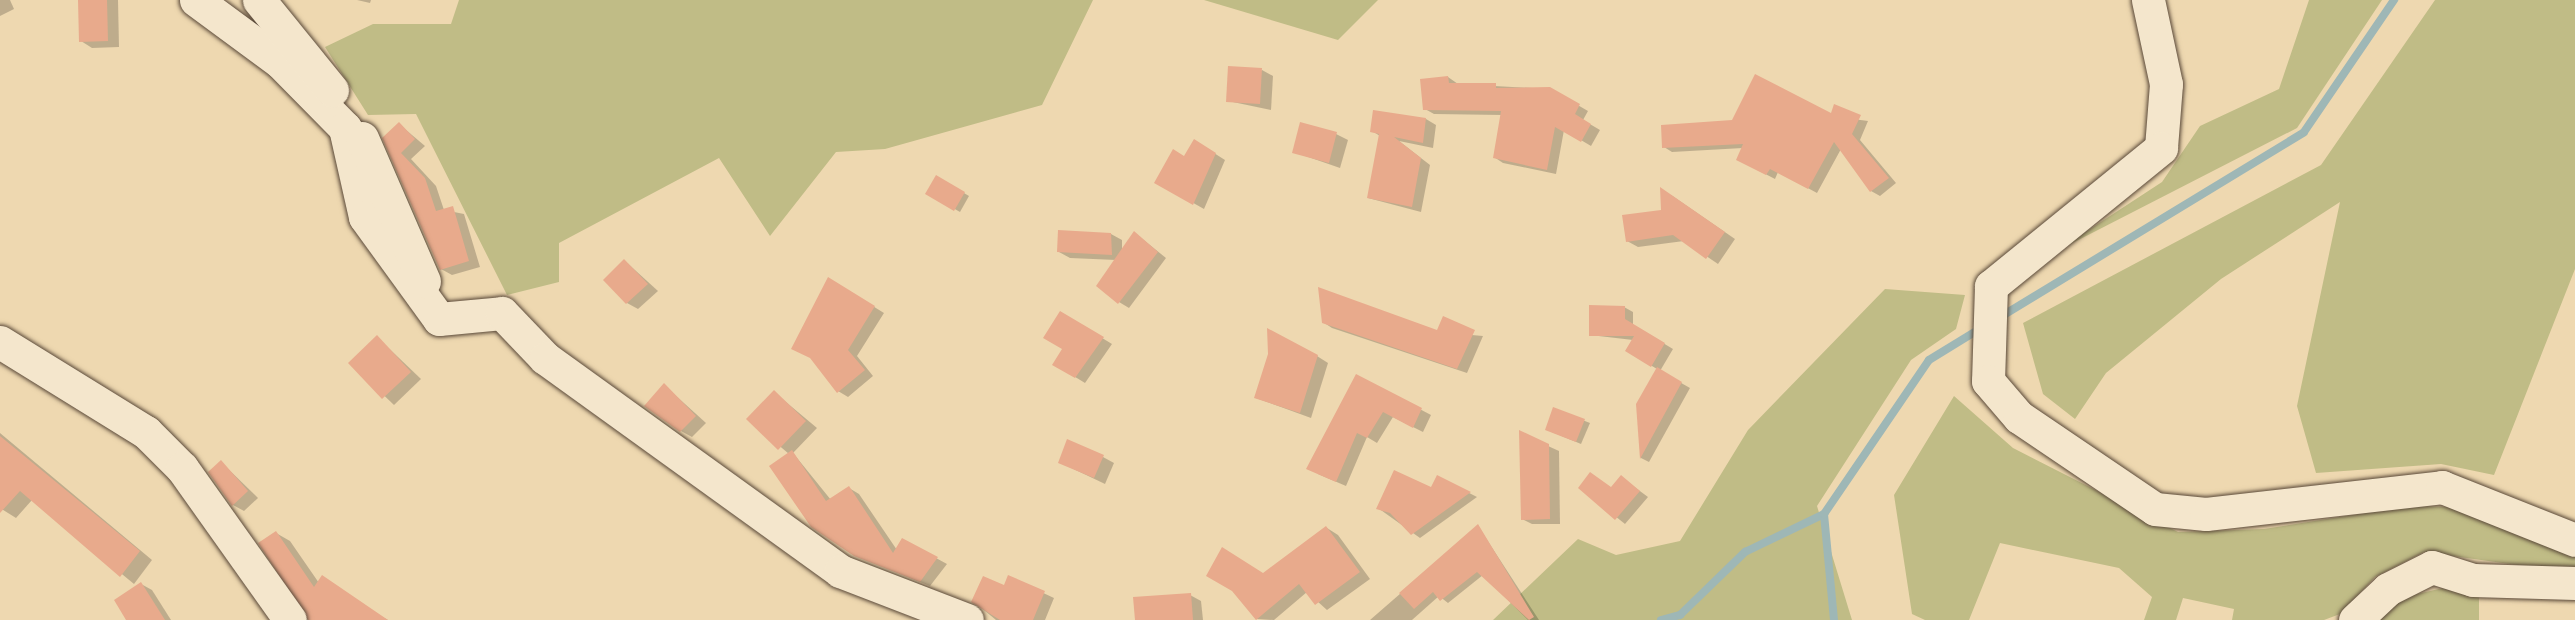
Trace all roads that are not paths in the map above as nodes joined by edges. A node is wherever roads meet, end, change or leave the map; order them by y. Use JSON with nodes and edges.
{"nodes":[{"id":1,"x":196,"y":0,"type":"edge"},
{"id":2,"x":259,"y":0,"type":"edge"},
{"id":3,"x":2148,"y":0,"type":"edge"},
{"id":4,"x":439,"y":319,"type":"junction"},
{"id":5,"x":0,"y":342,"type":"edge"},
{"id":6,"x":2575,"y":540,"type":"edge"},
{"id":7,"x":2575,"y":584,"type":"edge"},
{"id":8,"x":290,"y":620,"type":"edge"},
{"id":9,"x":967,"y":620,"type":"edge"},
{"id":10,"x":2355,"y":620,"type":"edge"}],
"edges":[{"from":1,"to":4,"type":"street"},
{"from":2,"to":4,"type":"street"},
{"from":3,"to":6,"type":"street"},
{"from":4,"to":9,"type":"street"},
{"from":5,"to":8,"type":"street"},
{"from":7,"to":10,"type":"street"}]}
